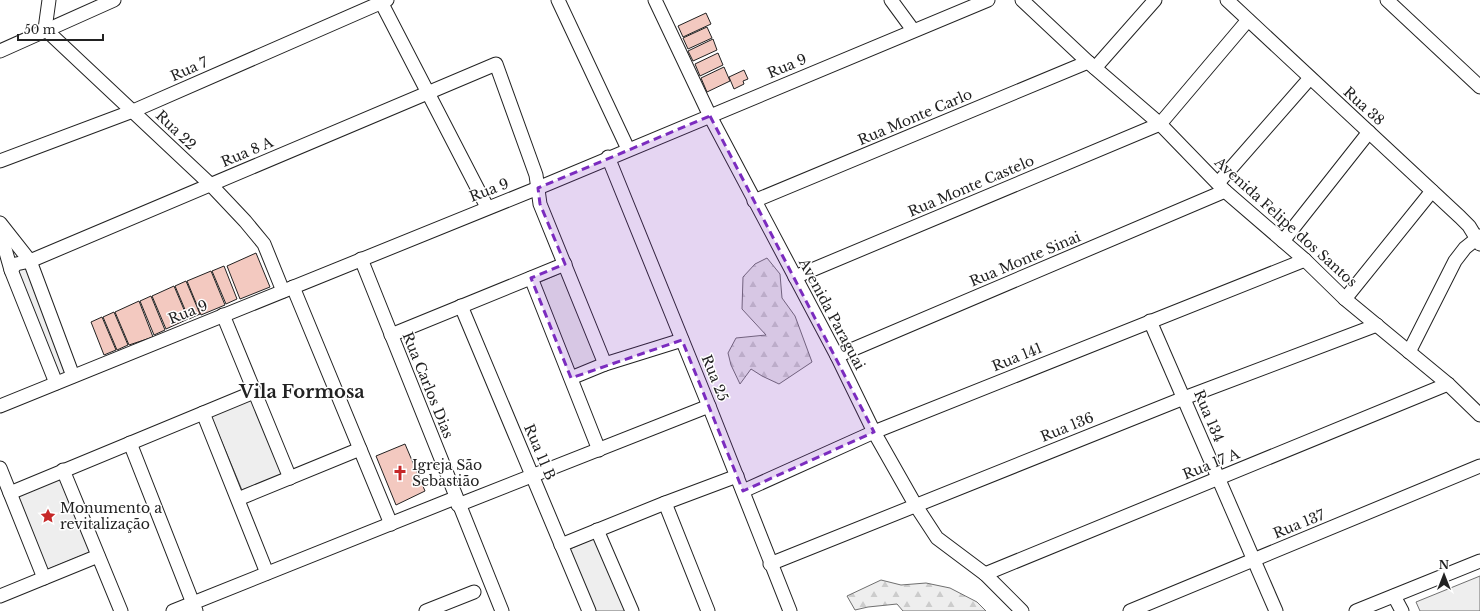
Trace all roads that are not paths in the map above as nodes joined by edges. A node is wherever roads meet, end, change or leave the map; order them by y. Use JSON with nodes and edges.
{"nodes":[{"id":1,"x":49,"y":0,"type":"edge"},
{"id":2,"x":114,"y":0,"type":"edge"},
{"id":3,"x":558,"y":0,"type":"edge"},
{"id":4,"x":655,"y":0,"type":"edge"},
{"id":5,"x":891,"y":0,"type":"edge"},
{"id":6,"x":988,"y":0,"type":"edge"},
{"id":7,"x":1022,"y":0,"type":"edge"},
{"id":8,"x":1155,"y":0,"type":"edge"},
{"id":9,"x":1227,"y":0,"type":"edge"},
{"id":10,"x":1387,"y":0,"type":"edge"},
{"id":11,"x":383,"y":1,"type":"edge"},
{"id":12,"x":1248,"y":20,"type":"junction"},
{"id":13,"x":45,"y":29,"type":"junction"},
{"id":14,"x":913,"y":30,"type":"junction"},
{"id":15,"x":0,"y":51,"type":"edge"},
{"id":16,"x":1091,"y":65,"type":"junction"},
{"id":17,"x":1310,"y":78,"type":"junction"},
{"id":18,"x":1480,"y":87,"type":"edge"},
{"id":19,"x":428,"y":93,"type":"junction"},
{"id":20,"x":133,"y":111,"type":"junction"},
{"id":21,"x":710,"y":116,"type":"junction"},
{"id":22,"x":1160,"y":124,"type":"junction"},
{"id":23,"x":1369,"y":132,"type":"junction"},
{"id":24,"x":628,"y":149,"type":"junction"},
{"id":25,"x":608,"y":157,"type":"junction"},
{"id":26,"x":0,"y":161,"type":"edge"},
{"id":27,"x":211,"y":185,"type":"junction"},
{"id":28,"x":1221,"y":187,"type":"junction"},
{"id":29,"x":538,"y":188,"type":"junction"},
{"id":30,"x":1432,"y":191,"type":"junction"},
{"id":31,"x":754,"y":201,"type":"junction"},
{"id":32,"x":487,"y":208,"type":"junction"},
{"id":33,"x":0,"y":223,"type":"edge"},
{"id":34,"x":0,"y":230,"type":"edge"},
{"id":35,"x":1479,"y":240,"type":"edge"},
{"id":36,"x":1283,"y":241,"type":"junction"},
{"id":37,"x":361,"y":259,"type":"junction"},
{"id":38,"x":1305,"y":260,"type":"junction"},
{"id":39,"x":30,"y":261,"type":"junction"},
{"id":40,"x":565,"y":264,"type":"junction"},
{"id":41,"x":11,"y":270,"type":"junction"},
{"id":42,"x":795,"y":277,"type":"junction"},
{"id":43,"x":531,"y":278,"type":"junction"},
{"id":44,"x":288,"y":289,"type":"junction"},
{"id":45,"x":1346,"y":299,"type":"junction"},
{"id":46,"x":461,"y":306,"type":"junction"},
{"id":47,"x":223,"y":315,"type":"junction"},
{"id":48,"x":1150,"y":321,"type":"junction"},
{"id":49,"x":1377,"y":325,"type":"junction"},
{"id":50,"x":391,"y":335,"type":"junction"},
{"id":51,"x":682,"y":340,"type":"junction"},
{"id":52,"x":1409,"y":352,"type":"junction"},
{"id":53,"x":837,"y":356,"type":"junction"},
{"id":54,"x":606,"y":364,"type":"junction"},
{"id":55,"x":73,"y":376,"type":"junction"},
{"id":56,"x":571,"y":378,"type":"junction"},
{"id":57,"x":56,"y":383,"type":"junction"},
{"id":58,"x":1448,"y":384,"type":"junction"},
{"id":59,"x":254,"y":392,"type":"junction"},
{"id":60,"x":1184,"y":398,"type":"junction"},
{"id":61,"x":0,"y":406,"type":"edge"},
{"id":62,"x":709,"y":406,"type":"junction"},
{"id":63,"x":204,"y":413,"type":"junction"},
{"id":64,"x":1480,"y":415,"type":"edge"},
{"id":65,"x":874,"y":432,"type":"junction"},
{"id":66,"x":130,"y":443,"type":"junction"},
{"id":67,"x":360,"y":449,"type":"junction"},
{"id":68,"x":599,"y":450,"type":"junction"},
{"id":69,"x":1480,"y":466,"type":"edge"},
{"id":70,"x":0,"y":468,"type":"edge"},
{"id":71,"x":63,"y":470,"type":"junction"},
{"id":72,"x":532,"y":476,"type":"junction"},
{"id":73,"x":737,"y":476,"type":"junction"},
{"id":74,"x":290,"y":478,"type":"junction"},
{"id":75,"x":1218,"y":478,"type":"junction"},
{"id":76,"x":743,"y":491,"type":"junction"},
{"id":77,"x":10,"y":493,"type":"junction"},
{"id":78,"x":238,"y":499,"type":"junction"},
{"id":79,"x":457,"y":501,"type":"junction"},
{"id":80,"x":665,"y":502,"type":"junction"},
{"id":81,"x":916,"y":506,"type":"junction"},
{"id":82,"x":391,"y":524,"type":"junction"},
{"id":83,"x":597,"y":530,"type":"junction"},
{"id":84,"x":561,"y":544,"type":"junction"},
{"id":85,"x":98,"y":556,"type":"junction"},
{"id":86,"x":1254,"y":560,"type":"junction"},
{"id":87,"x":1480,"y":561,"type":"edge"},
{"id":88,"x":770,"y":564,"type":"junction"},
{"id":89,"x":267,"y":573,"type":"junction"},
{"id":90,"x":985,"y":574,"type":"junction"},
{"id":91,"x":44,"y":578,"type":"junction"},
{"id":92,"x":474,"y":592,"type":"dead end"},
{"id":93,"x":0,"y":596,"type":"edge"},
{"id":94,"x":1394,"y":596,"type":"junction"},
{"id":95,"x":194,"y":607,"type":"edge"},
{"id":96,"x":121,"y":611,"type":"edge"},
{"id":97,"x":173,"y":611,"type":"edge"},
{"id":98,"x":426,"y":611,"type":"edge"},
{"id":99,"x":502,"y":611,"type":"edge"},
{"id":100,"x":588,"y":611,"type":"edge"},
{"id":101,"x":632,"y":611,"type":"edge"},
{"id":102,"x":708,"y":611,"type":"edge"},
{"id":103,"x":790,"y":611,"type":"edge"},
{"id":104,"x":1022,"y":611,"type":"edge"},
{"id":105,"x":1130,"y":611,"type":"edge"},
{"id":106,"x":1276,"y":611,"type":"edge"},
{"id":107,"x":1356,"y":611,"type":"edge"},
{"id":108,"x":1402,"y":611,"type":"edge"}],
"edges":[{"from":1,"to":13,"type":"street"},
{"from":2,"to":13,"type":"street"},
{"from":3,"to":24,"type":"street"},
{"from":4,"to":21,"type":"street","name":"Avenida Paraguai"},
{"from":5,"to":14,"type":"street"},
{"from":6,"to":14,"type":"street","name":"Rua 9"},
{"from":7,"to":16,"type":"street","name":"Avenida Felipe dos Santos"},
{"from":8,"to":16,"type":"street","name":"Rua Monte Carlo"},
{"from":9,"to":12,"type":"street","name":"Rua 38"},
{"from":10,"to":18,"type":"street"},
{"from":11,"to":19,"type":"street"},
{"from":11,"to":20,"type":"street","name":"Rua 7"},
{"from":12,"to":17,"type":"street","name":"Rua 38"},
{"from":12,"to":22,"type":"street"},
{"from":13,"to":15,"type":"street"},
{"from":13,"to":20,"type":"street","name":"Rua 22"},
{"from":14,"to":21,"type":"street","name":"Rua 9"},
{"from":16,"to":22,"type":"street","name":"Avenida Felipe dos Santos"},
{"from":16,"to":31,"type":"street","name":"Rua Monte Carlo"},
{"from":17,"to":23,"type":"street","name":"Rua 38"},
{"from":17,"to":28,"type":"street"},
{"from":19,"to":27,"type":"street","name":"Rua 8 A"},
{"from":19,"to":29,"type":"street","name":"Rua 8 A"},
{"from":19,"to":32,"type":"street"},
{"from":20,"to":26,"type":"street","name":"Rua 7"},
{"from":20,"to":27,"type":"street","name":"Rua 22"},
{"from":21,"to":24,"type":"street","name":"Rua 9"},
{"from":21,"to":31,"type":"street","name":"Avenida Paraguai"},
{"from":22,"to":28,"type":"street","name":"Avenida Felipe dos Santos"},
{"from":22,"to":42,"type":"street","name":"Rua Monte Castelo"},
{"from":23,"to":30,"type":"street","name":"Rua 38"},
{"from":23,"to":36,"type":"street"},
{"from":24,"to":25,"type":"street","name":"Rua 9"},
{"from":25,"to":29,"type":"street","name":"Rua 9"},
{"from":25,"to":51,"type":"street","name":"Rua 25"},
{"from":27,"to":39,"type":"street","name":"Rua 8 A"},
{"from":27,"to":44,"type":"street","name":"Rua 22"},
{"from":28,"to":36,"type":"street","name":"Avenida Felipe dos Santos"},
{"from":28,"to":53,"type":"street","name":"Rua Monte Sinai"},
{"from":29,"to":32,"type":"street","name":"Rua 9"},
{"from":29,"to":40,"type":"street"},
{"from":30,"to":35,"type":"street","name":"Rua 38"},
{"from":30,"to":45,"type":"street"},
{"from":31,"to":42,"type":"street","name":"Avenida Paraguai"},
{"from":32,"to":37,"type":"street","name":"Rua 9"},
{"from":33,"to":39,"type":"street"},
{"from":34,"to":41,"type":"street"},
{"from":35,"to":52,"type":"street"},
{"from":36,"to":38,"type":"street","name":"Avenida Felipe dos Santos"},
{"from":37,"to":44,"type":"street","name":"Rua 9"},
{"from":37,"to":50,"type":"street","name":"Rua Carlos Dias"},
{"from":38,"to":45,"type":"street","name":"Avenida Felipe dos Santos"},
{"from":38,"to":48,"type":"street","name":"Rua 141"},
{"from":39,"to":41,"type":"street","name":"Rua 8 A"},
{"from":39,"to":55,"type":"street"},
{"from":40,"to":43,"type":"street"},
{"from":40,"to":54,"type":"street"},
{"from":41,"to":57,"type":"street"},
{"from":42,"to":53,"type":"street","name":"Avenida Paraguai"},
{"from":43,"to":46,"type":"street"},
{"from":43,"to":56,"type":"street"},
{"from":44,"to":47,"type":"street","name":"Rua 9"},
{"from":44,"to":67,"type":"street","name":"Rua 22"},
{"from":45,"to":49,"type":"street","name":"Avenida Felipe dos Santos"},
{"from":46,"to":50,"type":"street"},
{"from":46,"to":72,"type":"street","name":"Rua 11 B"},
{"from":47,"to":55,"type":"street","name":"Rua 9"},
{"from":47,"to":59,"type":"street"},
{"from":48,"to":60,"type":"street","name":"Rua 134"},
{"from":48,"to":65,"type":"street","name":"Rua 141"},
{"from":49,"to":52,"type":"street","name":"Avenida Felipe dos Santos"},
{"from":49,"to":60,"type":"street","name":"Rua 136"},
{"from":50,"to":79,"type":"street","name":"Rua Carlos Dias"},
{"from":51,"to":54,"type":"street"},
{"from":51,"to":62,"type":"street","name":"Rua 25"},
{"from":52,"to":58,"type":"street","name":"Avenida Felipe dos Santos"},
{"from":53,"to":65,"type":"street","name":"Avenida Paraguai"},
{"from":54,"to":56,"type":"street"},
{"from":55,"to":57,"type":"street","name":"Rua 9"},
{"from":56,"to":68,"type":"street"},
{"from":57,"to":61,"type":"street","name":"Rua 9"},
{"from":58,"to":64,"type":"street","name":"Avenida Felipe dos Santos"},
{"from":58,"to":75,"type":"street","name":"Rua 17 A"},
{"from":59,"to":63,"type":"street"},
{"from":59,"to":74,"type":"street"},
{"from":60,"to":75,"type":"street","name":"Rua 134"},
{"from":60,"to":81,"type":"street","name":"Rua 136"},
{"from":62,"to":68,"type":"street"},
{"from":62,"to":73,"type":"street","name":"Rua 25"},
{"from":63,"to":66,"type":"street"},
{"from":63,"to":78,"type":"street"},
{"from":65,"to":76,"type":"street","name":"Rua 141"},
{"from":65,"to":81,"type":"street","name":"Avenida Paraguai"},
{"from":66,"to":71,"type":"street"},
{"from":66,"to":95,"type":"street"},
{"from":67,"to":74,"type":"street"},
{"from":67,"to":82,"type":"street","name":"Rua 22"},
{"from":68,"to":72,"type":"street"},
{"from":69,"to":86,"type":"street","name":"Rua 137"},
{"from":70,"to":77,"type":"street"},
{"from":71,"to":77,"type":"street"},
{"from":71,"to":85,"type":"street"},
{"from":72,"to":79,"type":"street"},
{"from":72,"to":84,"type":"street","name":"Rua 11 B"},
{"from":73,"to":76,"type":"street","name":"Rua 25"},
{"from":73,"to":80,"type":"street"},
{"from":74,"to":78,"type":"street"},
{"from":75,"to":86,"type":"street","name":"Rua 134"},
{"from":75,"to":90,"type":"street","name":"Rua 17 A"},
{"from":76,"to":88,"type":"street","name":"Rua 25"},
{"from":77,"to":91,"type":"street"},
{"from":78,"to":89,"type":"street"},
{"from":79,"to":82,"type":"street"},
{"from":79,"to":99,"type":"street","name":"Rua Carlos Dias"},
{"from":80,"to":83,"type":"street"},
{"from":80,"to":102,"type":"street"},
{"from":81,"to":88,"type":"street","name":"Rua 136"},
{"from":81,"to":90,"type":"street","name":"Avenida Paraguai"},
{"from":82,"to":89,"type":"street"},
{"from":83,"to":84,"type":"street"},
{"from":83,"to":101,"type":"street"},
{"from":84,"to":100,"type":"street","name":"Rua 11 B"},
{"from":85,"to":91,"type":"street"},
{"from":85,"to":96,"type":"street"},
{"from":86,"to":105,"type":"street","name":"Rua 137"},
{"from":86,"to":106,"type":"street","name":"Rua 134"},
{"from":87,"to":94,"type":"street"},
{"from":88,"to":103,"type":"street","name":"Rua 25"},
{"from":89,"to":95,"type":"street"},
{"from":90,"to":104,"type":"street","name":"Avenida Paraguai"},
{"from":91,"to":93,"type":"street"},
{"from":92,"to":98,"type":"street"},
{"from":94,"to":107,"type":"street"},
{"from":94,"to":108,"type":"street"},
{"from":95,"to":97,"type":"street"}]}
